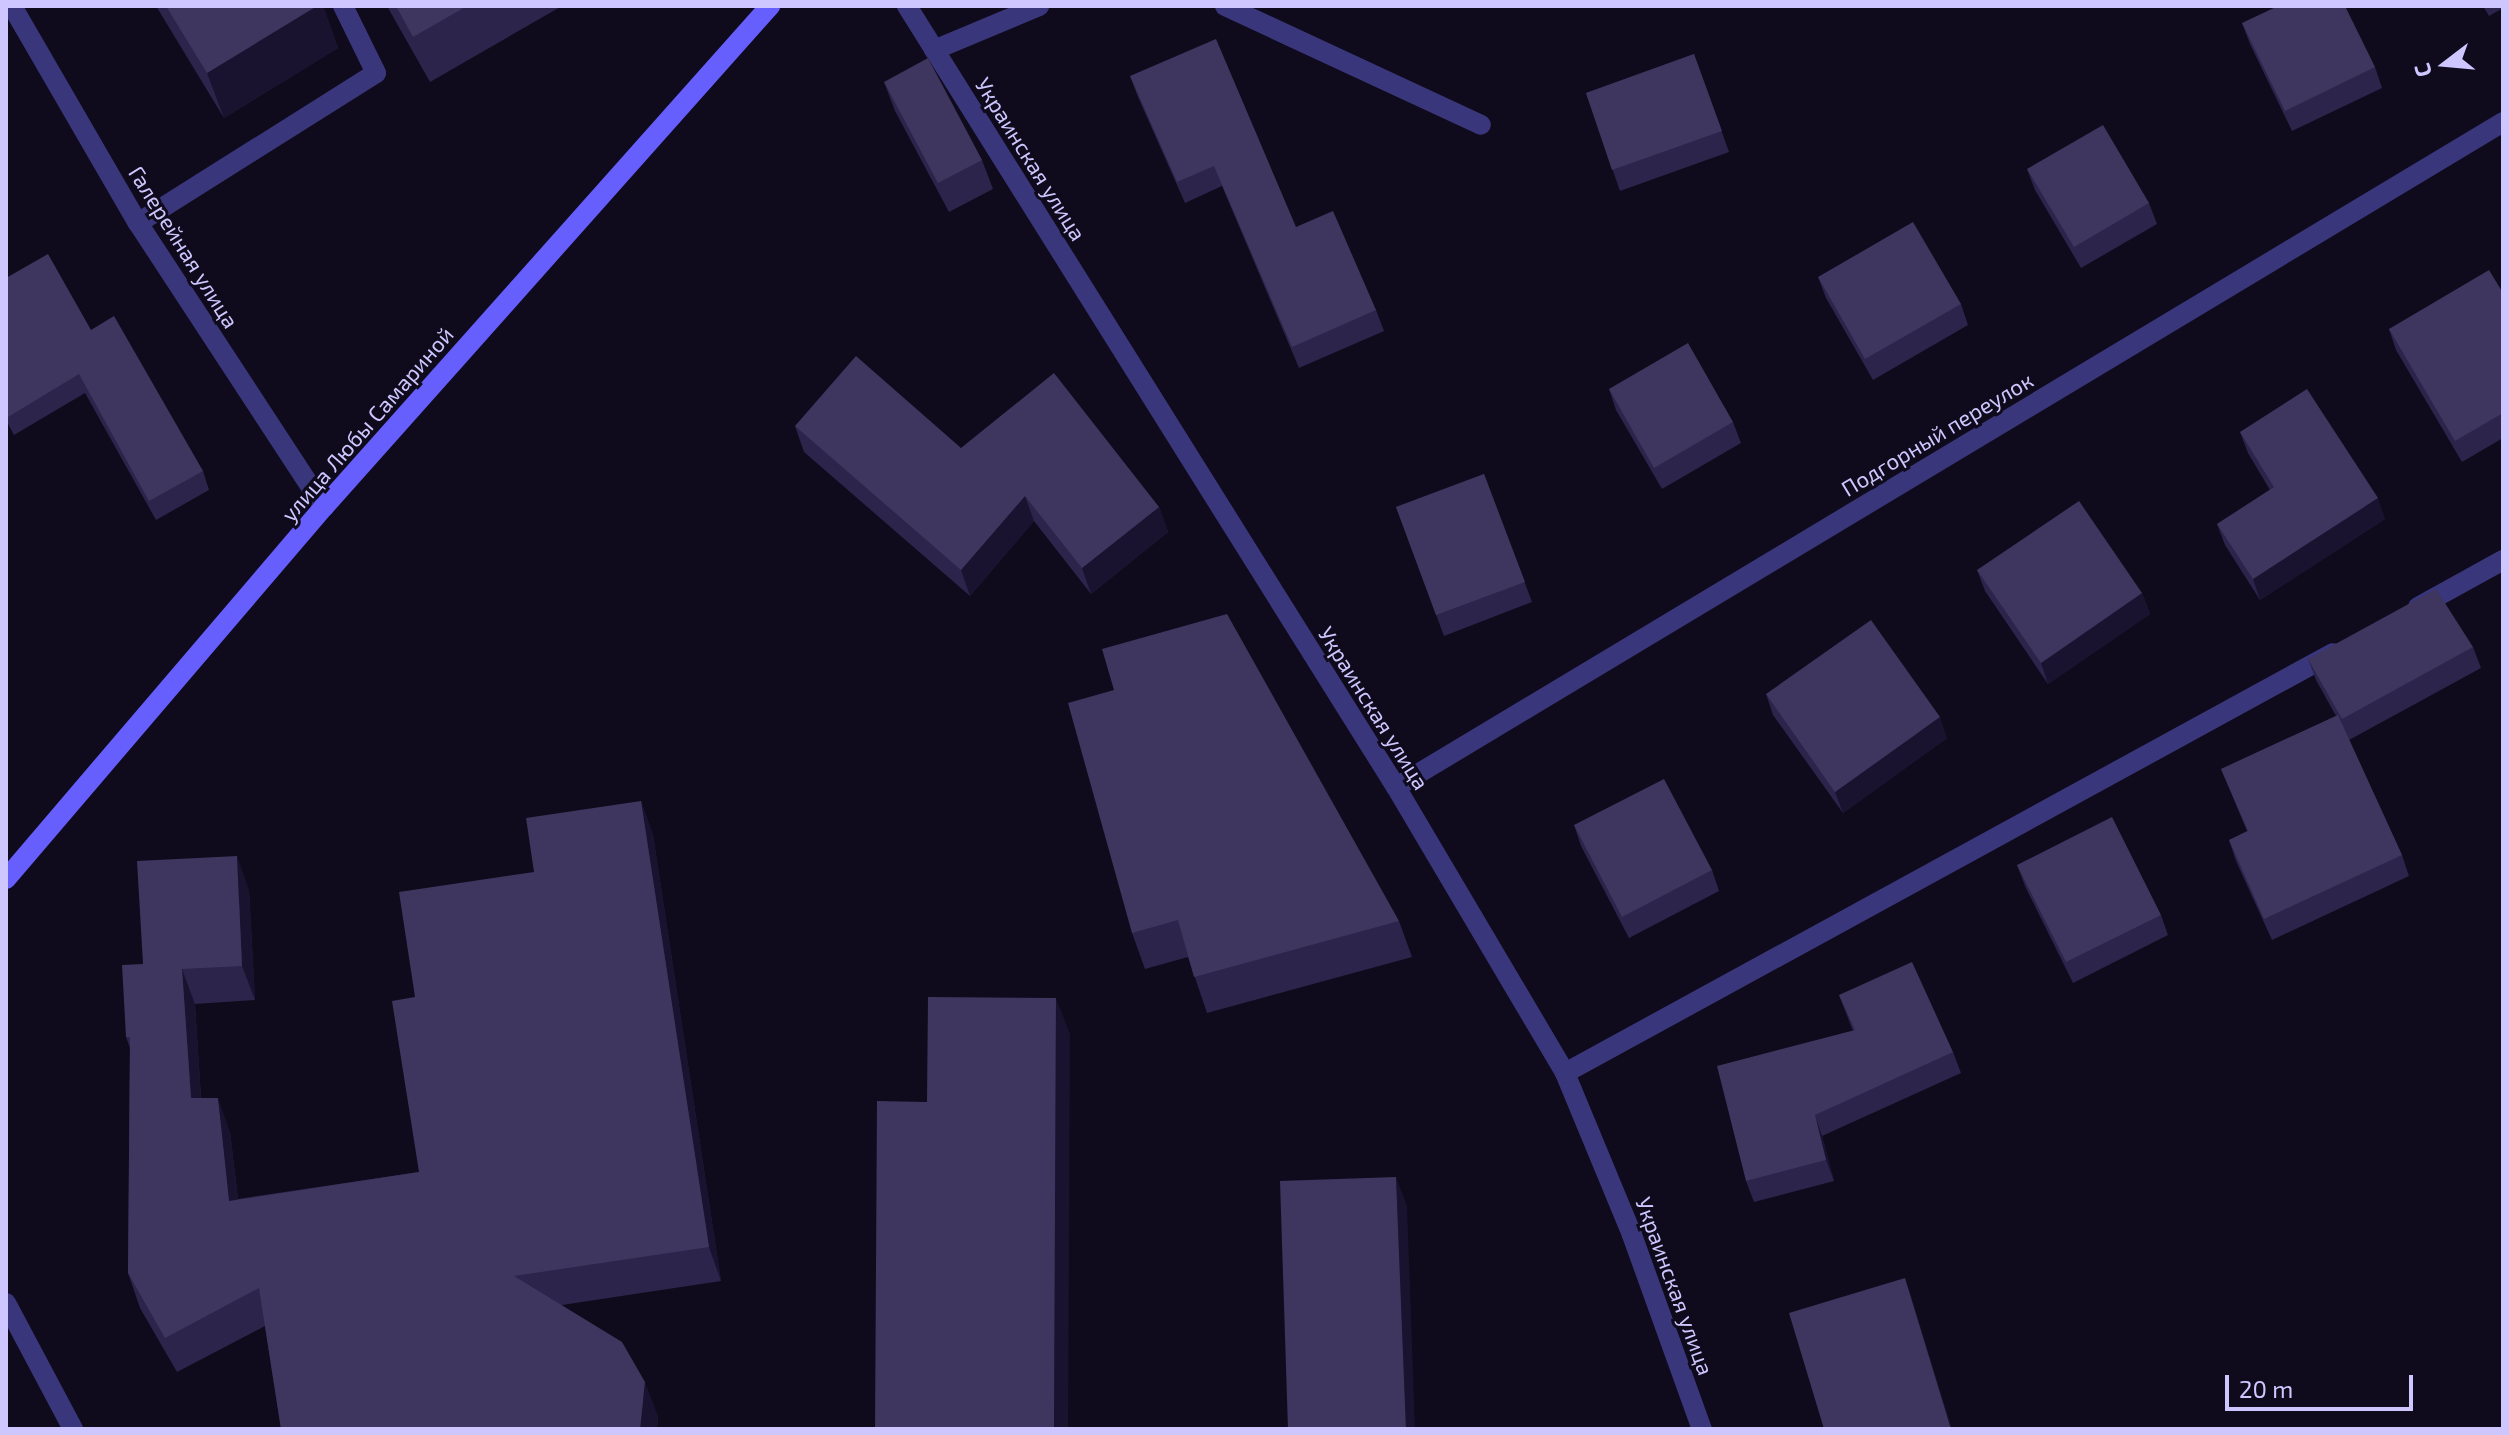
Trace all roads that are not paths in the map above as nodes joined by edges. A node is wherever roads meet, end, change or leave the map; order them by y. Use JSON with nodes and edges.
{"nodes":[{"id":1,"x":12,"y":6,"type":"edge"},
{"id":2,"x":343,"y":6,"type":"edge"},
{"id":3,"x":770,"y":6,"type":"edge"},
{"id":4,"x":907,"y":6,"type":"edge"},
{"id":5,"x":1039,"y":6,"type":"edge"},
{"id":6,"x":1225,"y":6,"type":"edge"},
{"id":7,"x":934,"y":50,"type":"junction"},
{"id":8,"x":2503,"y":122,"type":"edge"},
{"id":9,"x":1481,"y":125,"type":"dead end"},
{"id":10,"x":138,"y":223,"type":"junction"},
{"id":11,"x":324,"y":507,"type":"junction"},
{"id":12,"x":2503,"y":560,"type":"edge"},
{"id":13,"x":2405,"y":613,"type":"edge"},
{"id":14,"x":2349,"y":644,"type":"edge"},
{"id":15,"x":1396,"y":787,"type":"junction"},
{"id":16,"x":6,"y":879,"type":"edge"},
{"id":17,"x":1565,"y":1073,"type":"junction"},
{"id":18,"x":6,"y":1303,"type":"edge"},
{"id":19,"x":73,"y":1429,"type":"edge"},
{"id":20,"x":1702,"y":1429,"type":"edge"}],
"edges":[{"from":1,"to":10,"type":"street","name":"Галерейная улица"},
{"from":2,"to":10,"type":"street"},
{"from":3,"to":11,"type":"main road","name":"улица Любы Самариной"},
{"from":4,"to":7,"type":"street","name":"Украинская улица"},
{"from":5,"to":7,"type":"street"},
{"from":6,"to":9,"type":"street"},
{"from":7,"to":15,"type":"street","name":"Украинская улица"},
{"from":8,"to":15,"type":"street","name":"Подгорный переулок"},
{"from":10,"to":11,"type":"street","name":"Галерейная улица"},
{"from":11,"to":16,"type":"main road","name":"улица Любы Самариной"},
{"from":12,"to":13,"type":"street"},
{"from":14,"to":17,"type":"street"},
{"from":15,"to":17,"type":"street","name":"Украинская улица"},
{"from":17,"to":20,"type":"street","name":"Украинская улица"},
{"from":18,"to":19,"type":"street"}]}
